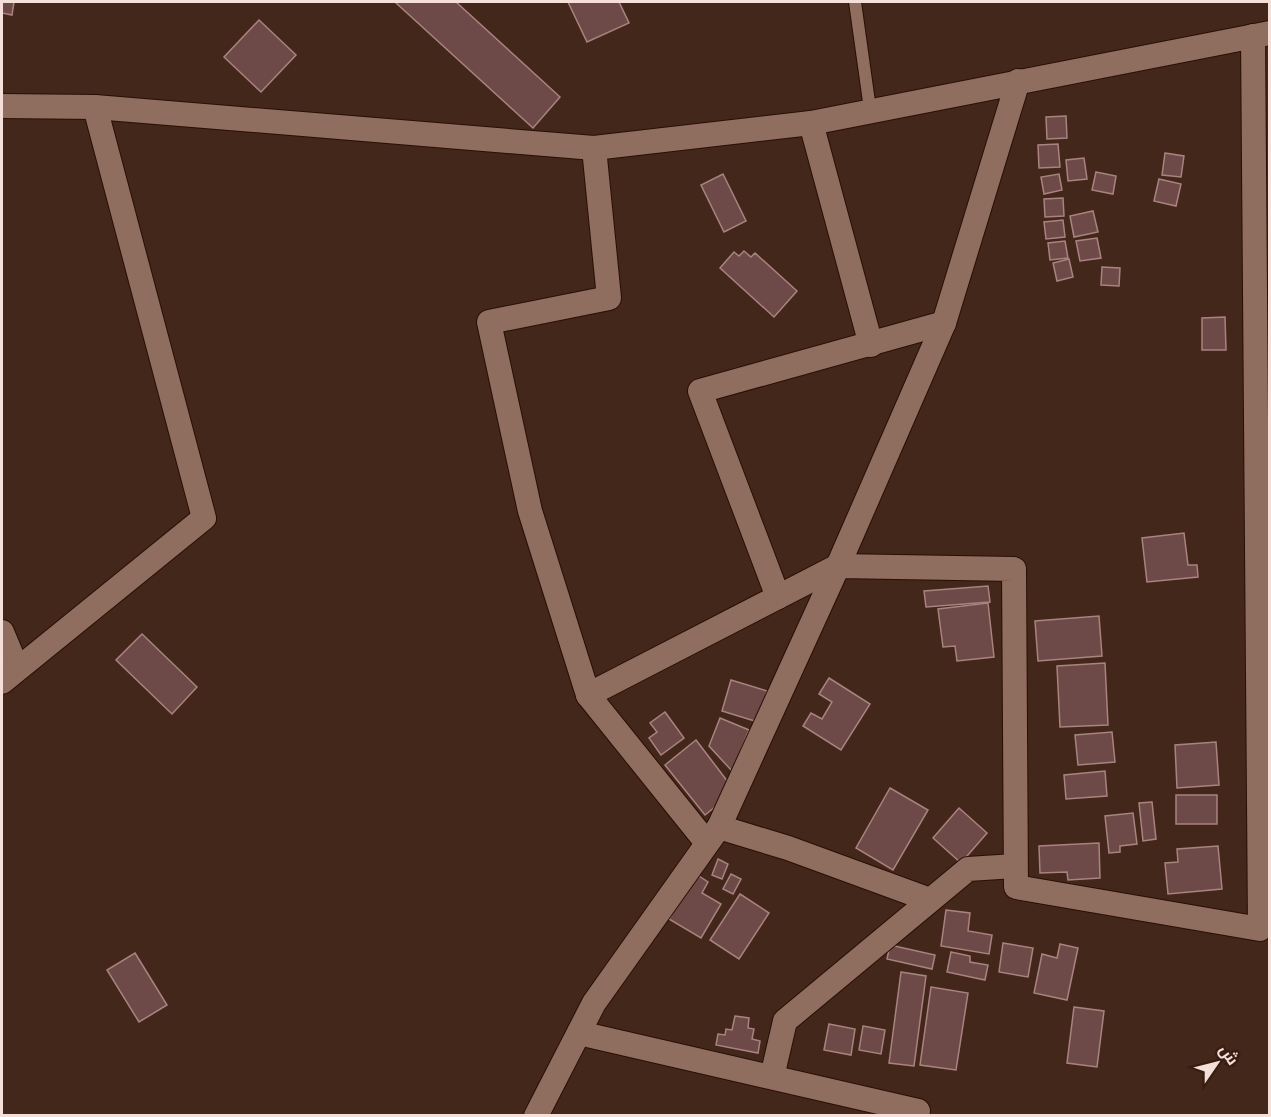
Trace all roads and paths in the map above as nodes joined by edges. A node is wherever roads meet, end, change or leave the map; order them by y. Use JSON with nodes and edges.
{"nodes":[{"id":1,"x":855,"y":2,"type":"edge"},
{"id":2,"x":1261,"y":35,"type":"edge"},
{"id":3,"x":1018,"y":81,"type":"junction"},
{"id":4,"x":2,"y":105,"type":"edge"},
{"id":5,"x":95,"y":106,"type":"junction"},
{"id":6,"x":870,"y":109,"type":"junction"},
{"id":7,"x":811,"y":123,"type":"junction"},
{"id":8,"x":594,"y":148,"type":"junction"},
{"id":9,"x":944,"y":323,"type":"junction"},
{"id":10,"x":1261,"y":326,"type":"edge"},
{"id":11,"x":871,"y":345,"type":"junction"},
{"id":12,"x":1262,"y":534,"type":"edge"},
{"id":13,"x":838,"y":566,"type":"junction"},
{"id":14,"x":778,"y":597,"type":"junction"},
{"id":15,"x":2,"y":632,"type":"edge"},
{"id":16,"x":9,"y":675,"type":"edge"},
{"id":17,"x":588,"y":695,"type":"junction"},
{"id":18,"x":713,"y":835,"type":"junction"},
{"id":19,"x":1015,"y":866,"type":"junction"},
{"id":20,"x":930,"y":900,"type":"junction"},
{"id":21,"x":579,"y":1033,"type":"junction"},
{"id":22,"x":772,"y":1077,"type":"junction"},
{"id":23,"x":918,"y":1111,"type":"dead end"},
{"id":24,"x":536,"y":1116,"type":"edge"}],
"edges":[{"from":1,"to":6,"type":"lane"},
{"from":2,"to":3,"type":"street"},
{"from":2,"to":10,"type":"street"},
{"from":3,"to":6,"type":"street"},
{"from":3,"to":9,"type":"street"},
{"from":4,"to":5,"type":"street"},
{"from":5,"to":8,"type":"street"},
{"from":5,"to":16,"type":"street"},
{"from":6,"to":7,"type":"street"},
{"from":7,"to":8,"type":"street"},
{"from":7,"to":11,"type":"street"},
{"from":8,"to":17,"type":"street"},
{"from":9,"to":11,"type":"street"},
{"from":9,"to":13,"type":"street"},
{"from":10,"to":12,"type":"street"},
{"from":11,"to":14,"type":"street"},
{"from":12,"to":19,"type":"street"},
{"from":13,"to":14,"type":"street"},
{"from":13,"to":18,"type":"street"},
{"from":13,"to":19,"type":"street"},
{"from":14,"to":17,"type":"street"},
{"from":15,"to":16,"type":"street"},
{"from":17,"to":18,"type":"street"},
{"from":18,"to":20,"type":"street"},
{"from":18,"to":21,"type":"street"},
{"from":19,"to":20,"type":"street"},
{"from":20,"to":22,"type":"street"},
{"from":21,"to":22,"type":"street"},
{"from":21,"to":24,"type":"street"},
{"from":22,"to":23,"type":"street"}]}
